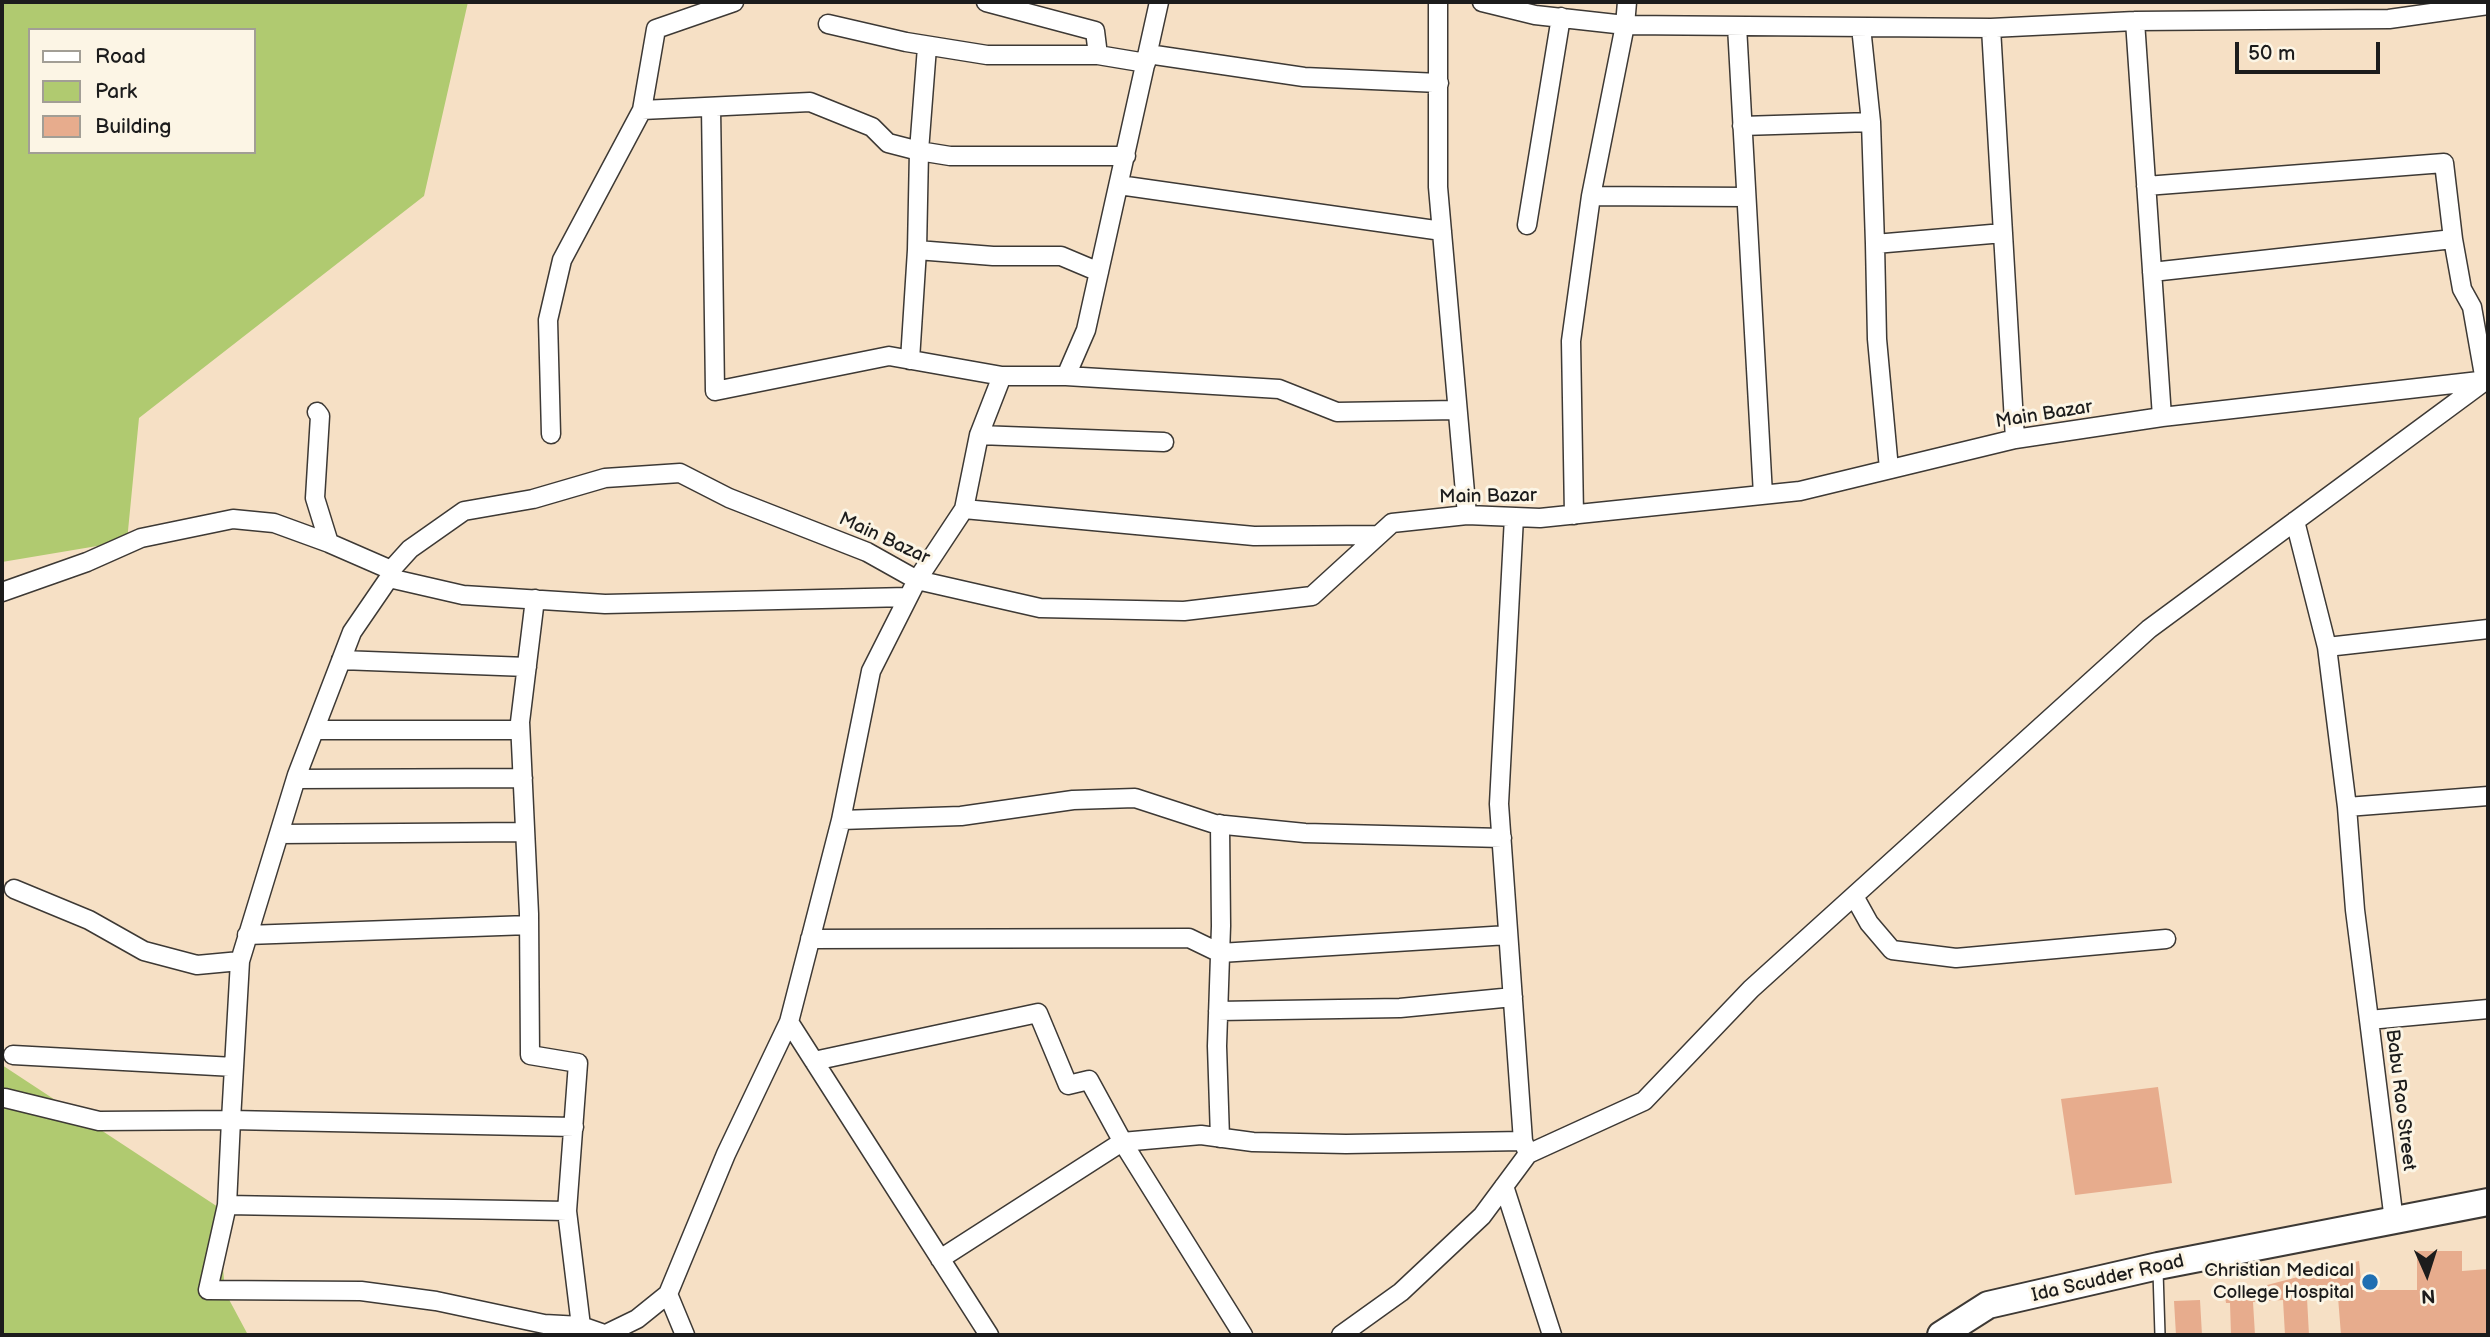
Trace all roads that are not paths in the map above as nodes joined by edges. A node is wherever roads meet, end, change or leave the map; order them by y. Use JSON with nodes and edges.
{"nodes":[{"id":1,"x":734,"y":2,"type":"edge"},
{"id":2,"x":986,"y":2,"type":"edge"},
{"id":3,"x":1159,"y":2,"type":"edge"},
{"id":4,"x":1438,"y":2,"type":"edge"},
{"id":5,"x":1482,"y":2,"type":"edge"},
{"id":6,"x":1627,"y":2,"type":"edge"},
{"id":7,"x":2488,"y":5,"type":"edge"},
{"id":8,"x":1561,"y":18,"type":"junction"},
{"id":9,"x":2135,"y":21,"type":"junction"},
{"id":10,"x":828,"y":24,"type":"dead end"},
{"id":11,"x":1625,"y":25,"type":"junction"},
{"id":12,"x":1737,"y":26,"type":"junction"},
{"id":13,"x":1861,"y":27,"type":"junction"},
{"id":14,"x":1991,"y":28,"type":"junction"},
{"id":15,"x":929,"y":46,"type":"junction"},
{"id":16,"x":1098,"y":55,"type":"junction"},
{"id":17,"x":1147,"y":58,"type":"junction"},
{"id":18,"x":1439,"y":83,"type":"junction"},
{"id":19,"x":711,"y":107,"type":"junction"},
{"id":20,"x":642,"y":110,"type":"junction"},
{"id":21,"x":1871,"y":122,"type":"junction"},
{"id":22,"x":1742,"y":126,"type":"junction"},
{"id":23,"x":919,"y":151,"type":"junction"},
{"id":24,"x":1126,"y":156,"type":"junction"},
{"id":25,"x":1119,"y":184,"type":"junction"},
{"id":26,"x":2146,"y":186,"type":"junction"},
{"id":27,"x":1591,"y":196,"type":"junction"},
{"id":28,"x":1746,"y":197,"type":"junction"},
{"id":29,"x":1527,"y":225,"type":"dead end"},
{"id":30,"x":1442,"y":231,"type":"junction"},
{"id":31,"x":2003,"y":233,"type":"junction"},
{"id":32,"x":2453,"y":239,"type":"junction"},
{"id":33,"x":1875,"y":244,"type":"junction"},
{"id":34,"x":917,"y":250,"type":"junction"},
{"id":35,"x":1099,"y":272,"type":"junction"},
{"id":36,"x":2152,"y":272,"type":"junction"},
{"id":37,"x":909,"y":360,"type":"junction"},
{"id":38,"x":1002,"y":376,"type":"junction"},
{"id":39,"x":1066,"y":376,"type":"junction"},
{"id":40,"x":2487,"y":381,"type":"edge"},
{"id":41,"x":1457,"y":410,"type":"junction"},
{"id":42,"x":317,"y":412,"type":"dead end"},
{"id":43,"x":2162,"y":417,"type":"junction"},
{"id":44,"x":551,"y":434,"type":"dead end"},
{"id":45,"x":979,"y":435,"type":"junction"},
{"id":46,"x":2015,"y":439,"type":"junction"},
{"id":47,"x":1164,"y":442,"type":"dead end"},
{"id":48,"x":1889,"y":469,"type":"junction"},
{"id":49,"x":1763,"y":495,"type":"junction"},
{"id":50,"x":964,"y":509,"type":"junction"},
{"id":51,"x":1467,"y":515,"type":"junction"},
{"id":52,"x":1574,"y":515,"type":"junction"},
{"id":53,"x":1514,"y":517,"type":"junction"},
{"id":54,"x":2295,"y":521,"type":"junction"},
{"id":55,"x":1378,"y":536,"type":"junction"},
{"id":56,"x":329,"y":543,"type":"junction"},
{"id":57,"x":390,"y":574,"type":"junction"},
{"id":58,"x":917,"y":580,"type":"junction"},
{"id":59,"x":2,"y":592,"type":"edge"},
{"id":60,"x":908,"y":597,"type":"junction"},
{"id":61,"x":535,"y":600,"type":"junction"},
{"id":62,"x":2488,"y":629,"type":"edge"},
{"id":63,"x":2327,"y":647,"type":"junction"},
{"id":64,"x":341,"y":660,"type":"junction"},
{"id":65,"x":527,"y":667,"type":"junction"},
{"id":66,"x":314,"y":730,"type":"junction"},
{"id":67,"x":520,"y":730,"type":"junction"},
{"id":68,"x":523,"y":778,"type":"junction"},
{"id":69,"x":296,"y":779,"type":"junction"},
{"id":70,"x":2488,"y":796,"type":"edge"},
{"id":71,"x":2347,"y":807,"type":"junction"},
{"id":72,"x":841,"y":820,"type":"junction"},
{"id":73,"x":1220,"y":824,"type":"junction"},
{"id":74,"x":525,"y":832,"type":"junction"},
{"id":75,"x":279,"y":834,"type":"junction"},
{"id":76,"x":1502,"y":838,"type":"junction"},
{"id":77,"x":14,"y":889,"type":"dead end"},
{"id":78,"x":1854,"y":896,"type":"junction"},
{"id":79,"x":529,"y":925,"type":"junction"},
{"id":80,"x":247,"y":935,"type":"junction"},
{"id":81,"x":1508,"y":935,"type":"junction"},
{"id":82,"x":810,"y":939,"type":"junction"},
{"id":83,"x":2166,"y":939,"type":"dead end"},
{"id":84,"x":1220,"y":953,"type":"junction"},
{"id":85,"x":240,"y":961,"type":"junction"},
{"id":86,"x":1513,"y":997,"type":"junction"},
{"id":87,"x":2488,"y":1009,"type":"edge"},
{"id":88,"x":1218,"y":1011,"type":"junction"},
{"id":89,"x":2368,"y":1020,"type":"junction"},
{"id":90,"x":789,"y":1021,"type":"junction"},
{"id":91,"x":13,"y":1055,"type":"dead end"},
{"id":92,"x":814,"y":1061,"type":"junction"},
{"id":93,"x":234,"y":1067,"type":"junction"},
{"id":94,"x":5,"y":1098,"type":"dead end"},
{"id":95,"x":231,"y":1120,"type":"junction"},
{"id":96,"x":574,"y":1127,"type":"junction"},
{"id":97,"x":1220,"y":1138,"type":"junction"},
{"id":98,"x":1122,"y":1142,"type":"junction"},
{"id":99,"x":1525,"y":1148,"type":"junction"},
{"id":100,"x":1504,"y":1186,"type":"junction"},
{"id":101,"x":2488,"y":1202,"type":"edge"},
{"id":102,"x":227,"y":1205,"type":"junction"},
{"id":103,"x":567,"y":1211,"type":"junction"},
{"id":104,"x":2394,"y":1221,"type":"junction"},
{"id":105,"x":940,"y":1259,"type":"junction"},
{"id":106,"x":2158,"y":1266,"type":"junction"},
{"id":107,"x":668,"y":1294,"type":"junction"},
{"id":108,"x":581,"y":1326,"type":"junction"},
{"id":109,"x":604,"y":1335,"type":"edge"},
{"id":110,"x":685,"y":1335,"type":"edge"},
{"id":111,"x":989,"y":1335,"type":"edge"},
{"id":112,"x":1243,"y":1335,"type":"edge"},
{"id":113,"x":1341,"y":1335,"type":"edge"},
{"id":114,"x":1552,"y":1335,"type":"edge"},
{"id":115,"x":1941,"y":1335,"type":"edge"},
{"id":116,"x":2160,"y":1335,"type":"edge"}],
"edges":[{"from":1,"to":20,"type":"street"},
{"from":2,"to":16,"type":"street"},
{"from":3,"to":17,"type":"street"},
{"from":4,"to":18,"type":"street"},
{"from":5,"to":8,"type":"street"},
{"from":6,"to":11,"type":"street"},
{"from":7,"to":9,"type":"street"},
{"from":8,"to":11,"type":"street"},
{"from":8,"to":29,"type":"street"},
{"from":9,"to":14,"type":"street"},
{"from":9,"to":26,"type":"street"},
{"from":10,"to":15,"type":"street"},
{"from":11,"to":12,"type":"street"},
{"from":11,"to":27,"type":"street"},
{"from":12,"to":13,"type":"street"},
{"from":12,"to":22,"type":"street"},
{"from":13,"to":14,"type":"street"},
{"from":13,"to":21,"type":"street"},
{"from":14,"to":31,"type":"street"},
{"from":15,"to":16,"type":"street"},
{"from":15,"to":23,"type":"street"},
{"from":16,"to":17,"type":"street"},
{"from":17,"to":18,"type":"street"},
{"from":17,"to":24,"type":"street"},
{"from":18,"to":30,"type":"street"},
{"from":19,"to":20,"type":"street"},
{"from":19,"to":23,"type":"street"},
{"from":19,"to":37,"type":"street"},
{"from":20,"to":44,"type":"street"},
{"from":21,"to":22,"type":"street"},
{"from":21,"to":33,"type":"street"},
{"from":22,"to":28,"type":"street"},
{"from":23,"to":24,"type":"street"},
{"from":23,"to":34,"type":"street"},
{"from":24,"to":25,"type":"street"},
{"from":25,"to":30,"type":"street"},
{"from":25,"to":35,"type":"street"},
{"from":26,"to":32,"type":"street"},
{"from":26,"to":36,"type":"street"},
{"from":27,"to":28,"type":"street"},
{"from":27,"to":52,"type":"street"},
{"from":28,"to":49,"type":"street"},
{"from":30,"to":41,"type":"street"},
{"from":31,"to":33,"type":"street"},
{"from":31,"to":46,"type":"street"},
{"from":32,"to":36,"type":"street"},
{"from":32,"to":40,"type":"street"},
{"from":33,"to":48,"type":"street"},
{"from":34,"to":35,"type":"street"},
{"from":34,"to":37,"type":"street"},
{"from":35,"to":39,"type":"street"},
{"from":36,"to":43,"type":"street"},
{"from":37,"to":38,"type":"street"},
{"from":38,"to":39,"type":"street"},
{"from":38,"to":45,"type":"street"},
{"from":39,"to":41,"type":"street"},
{"from":40,"to":43,"type":"street","name":"Main Bazar"},
{"from":40,"to":54,"type":"street"},
{"from":41,"to":51,"type":"street"},
{"from":42,"to":56,"type":"street"},
{"from":43,"to":46,"type":"street","name":"Main Bazar"},
{"from":45,"to":47,"type":"street"},
{"from":45,"to":50,"type":"street"},
{"from":46,"to":48,"type":"street","name":"Main Bazar"},
{"from":48,"to":49,"type":"street","name":"Main Bazar"},
{"from":49,"to":52,"type":"street","name":"Main Bazar"},
{"from":50,"to":55,"type":"street"},
{"from":50,"to":58,"type":"street"},
{"from":51,"to":53,"type":"street","name":"Main Bazar"},
{"from":51,"to":55,"type":"street","name":"Main Bazar"},
{"from":52,"to":53,"type":"street","name":"Main Bazar"},
{"from":53,"to":76,"type":"street"},
{"from":54,"to":63,"type":"street"},
{"from":54,"to":78,"type":"street"},
{"from":55,"to":58,"type":"street","name":"Main Bazar"},
{"from":56,"to":57,"type":"street"},
{"from":56,"to":59,"type":"street"},
{"from":57,"to":58,"type":"street","name":"Main Bazar"},
{"from":57,"to":61,"type":"street"},
{"from":57,"to":64,"type":"street","name":"Main Bazar"},
{"from":58,"to":60,"type":"street"},
{"from":60,"to":61,"type":"street"},
{"from":60,"to":72,"type":"street"},
{"from":61,"to":65,"type":"street"},
{"from":62,"to":63,"type":"street"},
{"from":63,"to":71,"type":"street"},
{"from":64,"to":65,"type":"street"},
{"from":64,"to":66,"type":"street","name":"Main Bazar"},
{"from":65,"to":67,"type":"street"},
{"from":66,"to":67,"type":"street"},
{"from":66,"to":69,"type":"street","name":"Main Bazar"},
{"from":67,"to":68,"type":"street"},
{"from":68,"to":69,"type":"street"},
{"from":68,"to":74,"type":"street"},
{"from":69,"to":75,"type":"street","name":"Main Bazar"},
{"from":70,"to":71,"type":"street"},
{"from":71,"to":89,"type":"street"},
{"from":72,"to":73,"type":"street"},
{"from":72,"to":82,"type":"street"},
{"from":73,"to":76,"type":"street"},
{"from":73,"to":84,"type":"street"},
{"from":74,"to":75,"type":"street"},
{"from":74,"to":79,"type":"street"},
{"from":75,"to":80,"type":"street","name":"Main Bazar"},
{"from":76,"to":81,"type":"street"},
{"from":77,"to":85,"type":"street"},
{"from":78,"to":83,"type":"street"},
{"from":78,"to":99,"type":"street"},
{"from":79,"to":80,"type":"street"},
{"from":79,"to":96,"type":"street"},
{"from":80,"to":85,"type":"street","name":"Main Bazar"},
{"from":81,"to":84,"type":"street"},
{"from":81,"to":86,"type":"street"},
{"from":82,"to":84,"type":"street"},
{"from":82,"to":90,"type":"street"},
{"from":84,"to":88,"type":"street"},
{"from":85,"to":93,"type":"street","name":"Main Bazar"},
{"from":86,"to":88,"type":"street"},
{"from":86,"to":99,"type":"street"},
{"from":87,"to":89,"type":"street","name":"Babu Rao Street"},
{"from":88,"to":97,"type":"street"},
{"from":89,"to":104,"type":"street","name":"Babu Rao Street"},
{"from":90,"to":92,"type":"street"},
{"from":90,"to":107,"type":"street"},
{"from":91,"to":93,"type":"street"},
{"from":92,"to":98,"type":"street"},
{"from":92,"to":105,"type":"street"},
{"from":93,"to":95,"type":"street","name":"Main Bazar"},
{"from":94,"to":95,"type":"street"},
{"from":95,"to":96,"type":"street"},
{"from":95,"to":102,"type":"street","name":"Main Bazar"},
{"from":96,"to":103,"type":"street"},
{"from":97,"to":98,"type":"street"},
{"from":97,"to":99,"type":"street"},
{"from":98,"to":105,"type":"street"},
{"from":98,"to":112,"type":"street"},
{"from":99,"to":100,"type":"street"},
{"from":100,"to":113,"type":"street"},
{"from":100,"to":114,"type":"street"},
{"from":101,"to":104,"type":"main road","name":"Ida Scudder Road"},
{"from":102,"to":103,"type":"street"},
{"from":102,"to":108,"type":"street","name":"Main Bazar"},
{"from":103,"to":108,"type":"street"},
{"from":104,"to":106,"type":"main road","name":"Ida Scudder Road"},
{"from":105,"to":111,"type":"street"},
{"from":106,"to":115,"type":"main road","name":"Ida Scudder Road"},
{"from":106,"to":116,"type":"lane"},
{"from":107,"to":109,"type":"street"},
{"from":107,"to":110,"type":"street"},
{"from":108,"to":109,"type":"street"}]}
